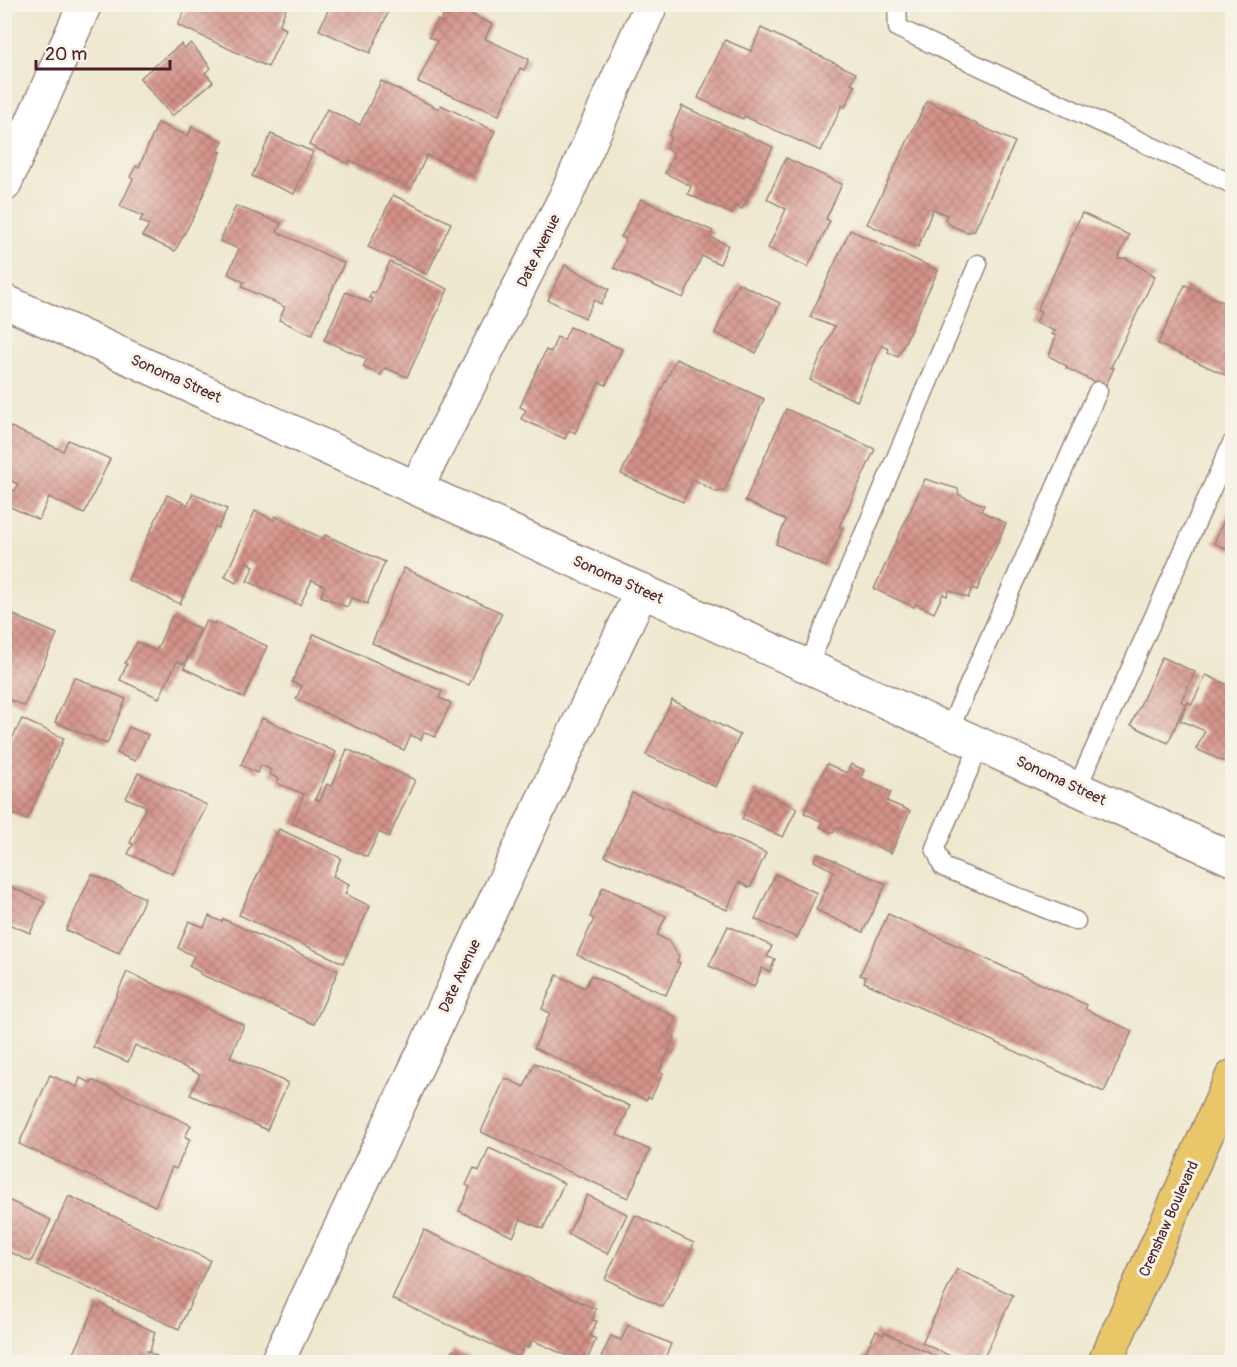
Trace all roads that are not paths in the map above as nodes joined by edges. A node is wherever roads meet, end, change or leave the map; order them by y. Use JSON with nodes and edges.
{"nodes":[{"id":1,"x":85,"y":4,"type":"edge"},
{"id":2,"x":897,"y":4,"type":"edge"},
{"id":3,"x":649,"y":9,"type":"dead end"},
{"id":4,"x":1231,"y":179,"type":"edge"},
{"id":5,"x":4,"y":185,"type":"edge"},
{"id":6,"x":978,"y":264,"type":"dead end"},
{"id":7,"x":4,"y":301,"type":"edge"},
{"id":8,"x":1098,"y":392,"type":"dead end"},
{"id":9,"x":1233,"y":443,"type":"edge"},
{"id":10,"x":416,"y":488,"type":"junction"},
{"id":11,"x":642,"y":590,"type":"junction"},
{"id":12,"x":808,"y":666,"type":"junction"},
{"id":13,"x":949,"y":730,"type":"junction"},
{"id":14,"x":980,"y":744,"type":"junction"},
{"id":15,"x":1077,"y":788,"type":"junction"},
{"id":16,"x":1233,"y":859,"type":"edge"},
{"id":17,"x":1076,"y":921,"type":"dead end"},
{"id":18,"x":1233,"y":1077,"type":"edge"},
{"id":19,"x":277,"y":1362,"type":"edge"},
{"id":20,"x":1105,"y":1362,"type":"edge"}],
"edges":[{"from":1,"to":5,"type":"street"},
{"from":2,"to":4,"type":"lane"},
{"from":3,"to":10,"type":"street","name":"Date Avenue"},
{"from":6,"to":12,"type":"lane"},
{"from":7,"to":10,"type":"street","name":"Sonoma Street"},
{"from":8,"to":13,"type":"lane"},
{"from":9,"to":15,"type":"lane"},
{"from":10,"to":11,"type":"street","name":"Sonoma Street"},
{"from":11,"to":12,"type":"street","name":"Sonoma Street"},
{"from":11,"to":19,"type":"street","name":"Date Avenue"},
{"from":12,"to":13,"type":"street","name":"Sonoma Street"},
{"from":13,"to":14,"type":"street","name":"Sonoma Street"},
{"from":14,"to":15,"type":"street","name":"Sonoma Street"},
{"from":14,"to":17,"type":"lane"},
{"from":15,"to":16,"type":"street","name":"Sonoma Street"},
{"from":18,"to":20,"type":"main road","name":"Crenshaw Boulevard"}]}
